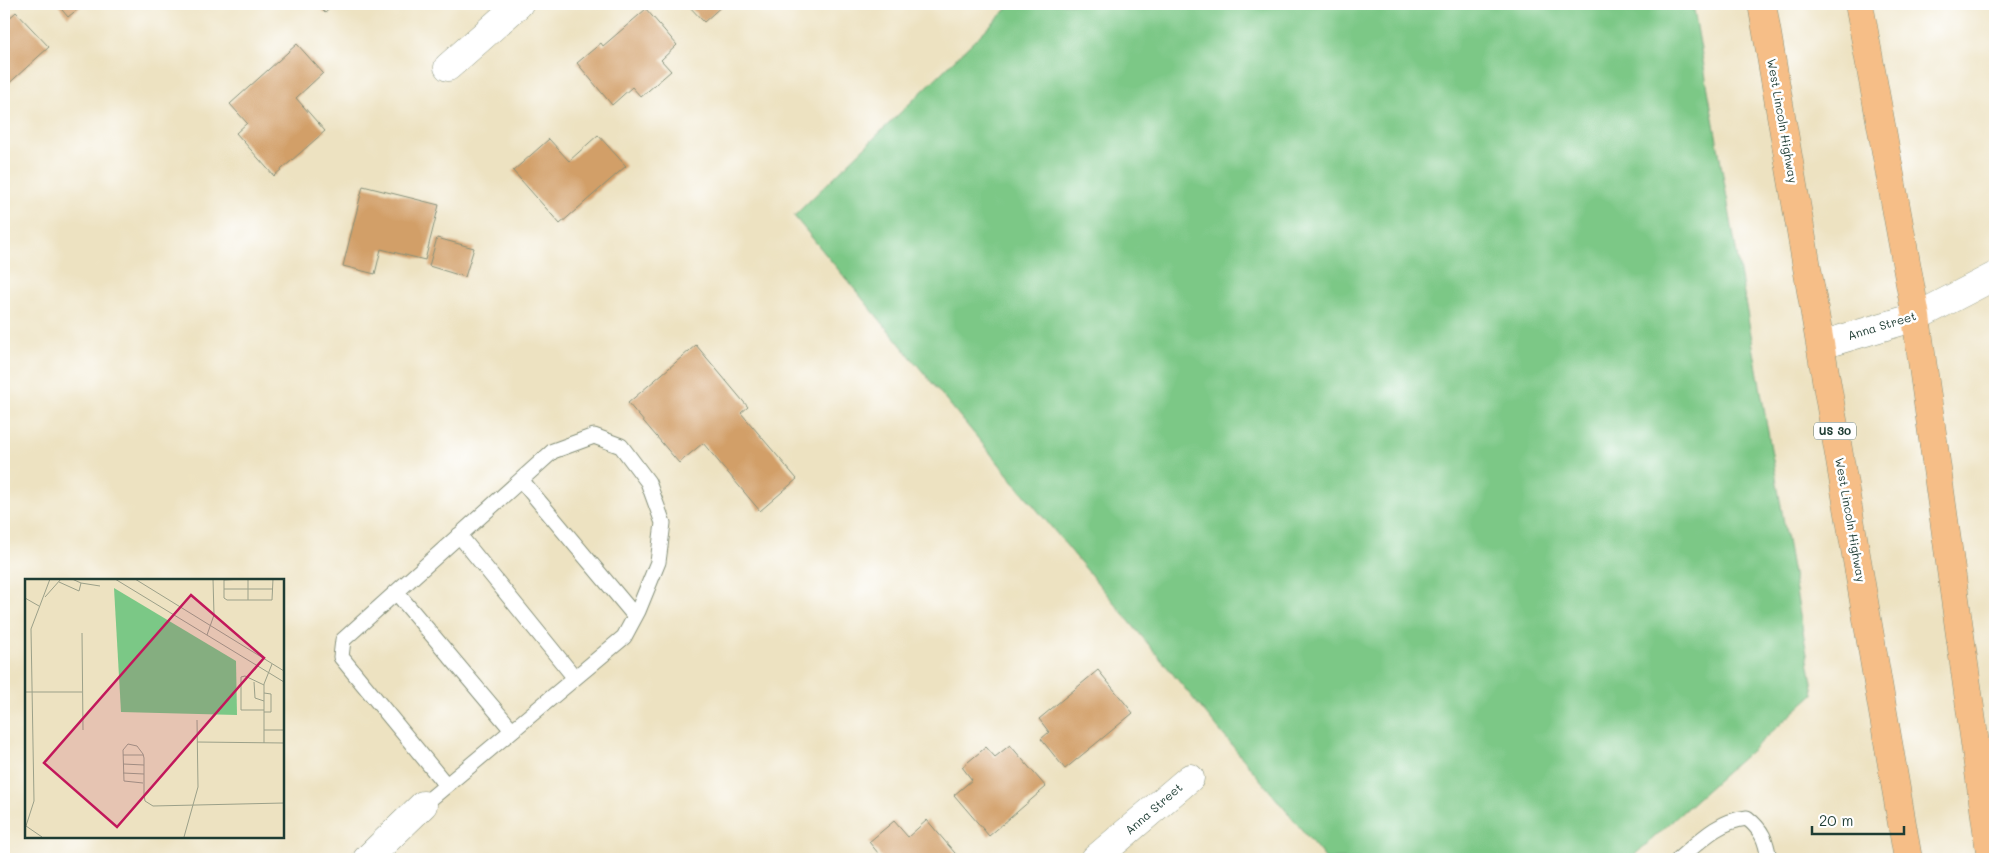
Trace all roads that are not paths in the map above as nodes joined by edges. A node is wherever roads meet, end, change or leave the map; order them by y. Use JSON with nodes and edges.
{"nodes":[{"id":1,"x":519,"y":4,"type":"edge"},
{"id":2,"x":1762,"y":4,"type":"edge"},
{"id":3,"x":1860,"y":4,"type":"edge"},
{"id":4,"x":448,"y":67,"type":"dead end"},
{"id":5,"x":1995,"y":276,"type":"edge"},
{"id":6,"x":1916,"y":317,"type":"junction"},
{"id":7,"x":1821,"y":345,"type":"junction"},
{"id":8,"x":520,"y":480,"type":"junction"},
{"id":9,"x":460,"y":535,"type":"junction"},
{"id":10,"x":396,"y":592,"type":"junction"},
{"id":11,"x":635,"y":616,"type":"junction"},
{"id":12,"x":575,"y":678,"type":"junction"},
{"id":13,"x":512,"y":730,"type":"junction"},
{"id":14,"x":1190,"y":778,"type":"dead end"},
{"id":15,"x":446,"y":786,"type":"junction"},
{"id":16,"x":423,"y":805,"type":"joint"},
{"id":17,"x":367,"y":859,"type":"edge"},
{"id":18,"x":1095,"y":859,"type":"edge"},
{"id":19,"x":1679,"y":859,"type":"edge"},
{"id":20,"x":1769,"y":859,"type":"edge"},
{"id":21,"x":1908,"y":859,"type":"edge"},
{"id":22,"x":1991,"y":859,"type":"edge"}],
"edges":[{"from":1,"to":4,"type":"street"},
{"from":2,"to":7,"type":"main road","name":"West Lincoln Highway","number":"US 30"},
{"from":3,"to":6,"type":"main road"},
{"from":5,"to":6,"type":"street","name":"Anna Street"},
{"from":6,"to":7,"type":"street","name":"Anna Street"},
{"from":6,"to":22,"type":"main road"},
{"from":7,"to":21,"type":"main road","name":"West Lincoln Highway","number":"US 30"},
{"from":8,"to":9,"type":"lane"},
{"from":8,"to":11,"type":"lane"},
{"from":8,"to":11,"type":"lane"},
{"from":9,"to":10,"type":"lane"},
{"from":9,"to":12,"type":"lane"},
{"from":10,"to":13,"type":"lane"},
{"from":10,"to":15,"type":"lane"},
{"from":11,"to":12,"type":"lane"},
{"from":12,"to":13,"type":"lane"},
{"from":13,"to":15,"type":"lane"},
{"from":14,"to":18,"type":"street","name":"Anna Street"},
{"from":15,"to":16,"type":"lane"},
{"from":16,"to":17,"type":"street"},
{"from":19,"to":20,"type":"lane"}]}
